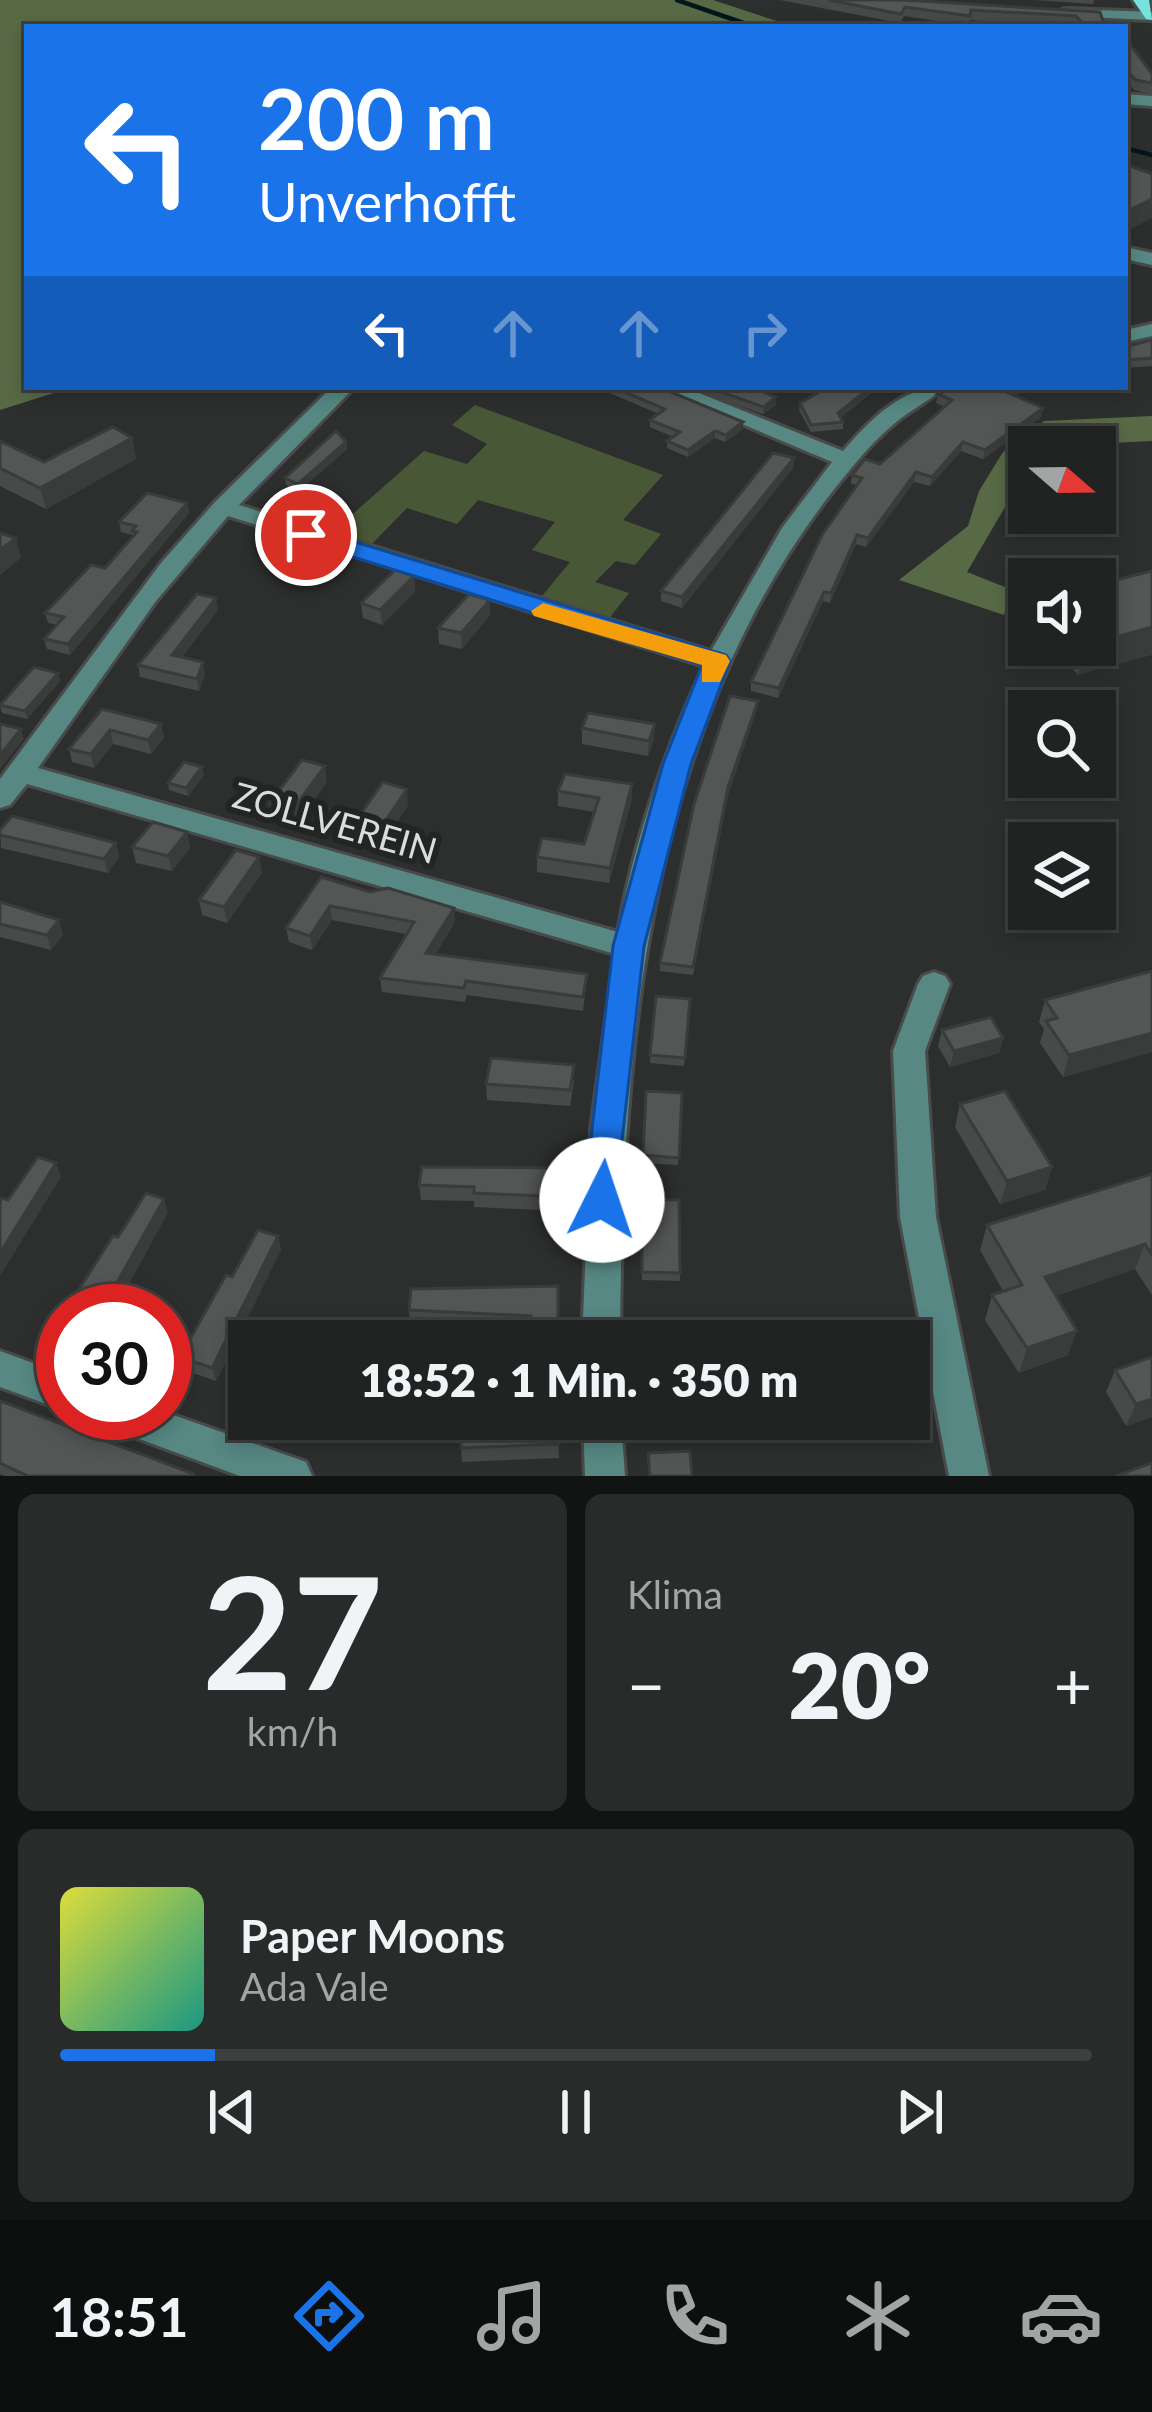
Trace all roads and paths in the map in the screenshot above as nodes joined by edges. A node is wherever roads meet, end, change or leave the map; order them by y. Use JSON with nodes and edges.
{"nodes":[{"id":1,"x":1141,"y":0,"type":"edge"},
{"id":2,"x":1043,"y":6,"type":"edge"},
{"id":3,"x":1152,"y":16,"type":"edge"},
{"id":4,"x":341,"y":390,"type":"edge"},
{"id":5,"x":672,"y":390,"type":"edge"},
{"id":6,"x":928,"y":390,"type":"edge"},
{"id":7,"x":844,"y":459,"type":"junction"},
{"id":8,"x":223,"y":507,"type":"junction"},
{"id":9,"x":717,"y":661,"type":"junction"},
{"id":10,"x":20,"y":773,"type":"junction"},
{"id":11,"x":0,"y":798,"type":"edge"},
{"id":12,"x":628,"y":946,"type":"junction"},
{"id":13,"x":934,"y":983,"type":"dead end"},
{"id":14,"x":601,"y":1320,"type":"edge"},
{"id":15,"x":0,"y":1369,"type":"edge"},
{"id":16,"x":36,"y":1383,"type":"edge"},
{"id":17,"x":192,"y":1440,"type":"edge"},
{"id":18,"x":603,"y":1440,"type":"edge"},
{"id":19,"x":292,"y":1476,"type":"edge"},
{"id":20,"x":605,"y":1476,"type":"edge"},
{"id":21,"x":969,"y":1476,"type":"edge"}],
"edges":[{"from":1,"to":3,"type":"main road"},
{"from":2,"to":3,"type":"street"},
{"from":4,"to":8,"type":"street"},
{"from":5,"to":7,"type":"street"},
{"from":6,"to":7,"type":"street"},
{"from":7,"to":9,"type":"street"},
{"from":8,"to":9,"type":"street"},
{"from":8,"to":10,"type":"street"},
{"from":9,"to":12,"type":"street"},
{"from":10,"to":11,"type":"street"},
{"from":10,"to":12,"type":"street","name":"ZOLLVEREIN"},
{"from":12,"to":14,"type":"street"},
{"from":13,"to":21,"type":"street"},
{"from":15,"to":16,"type":"street"},
{"from":17,"to":19,"type":"street"},
{"from":18,"to":20,"type":"street"}]}
